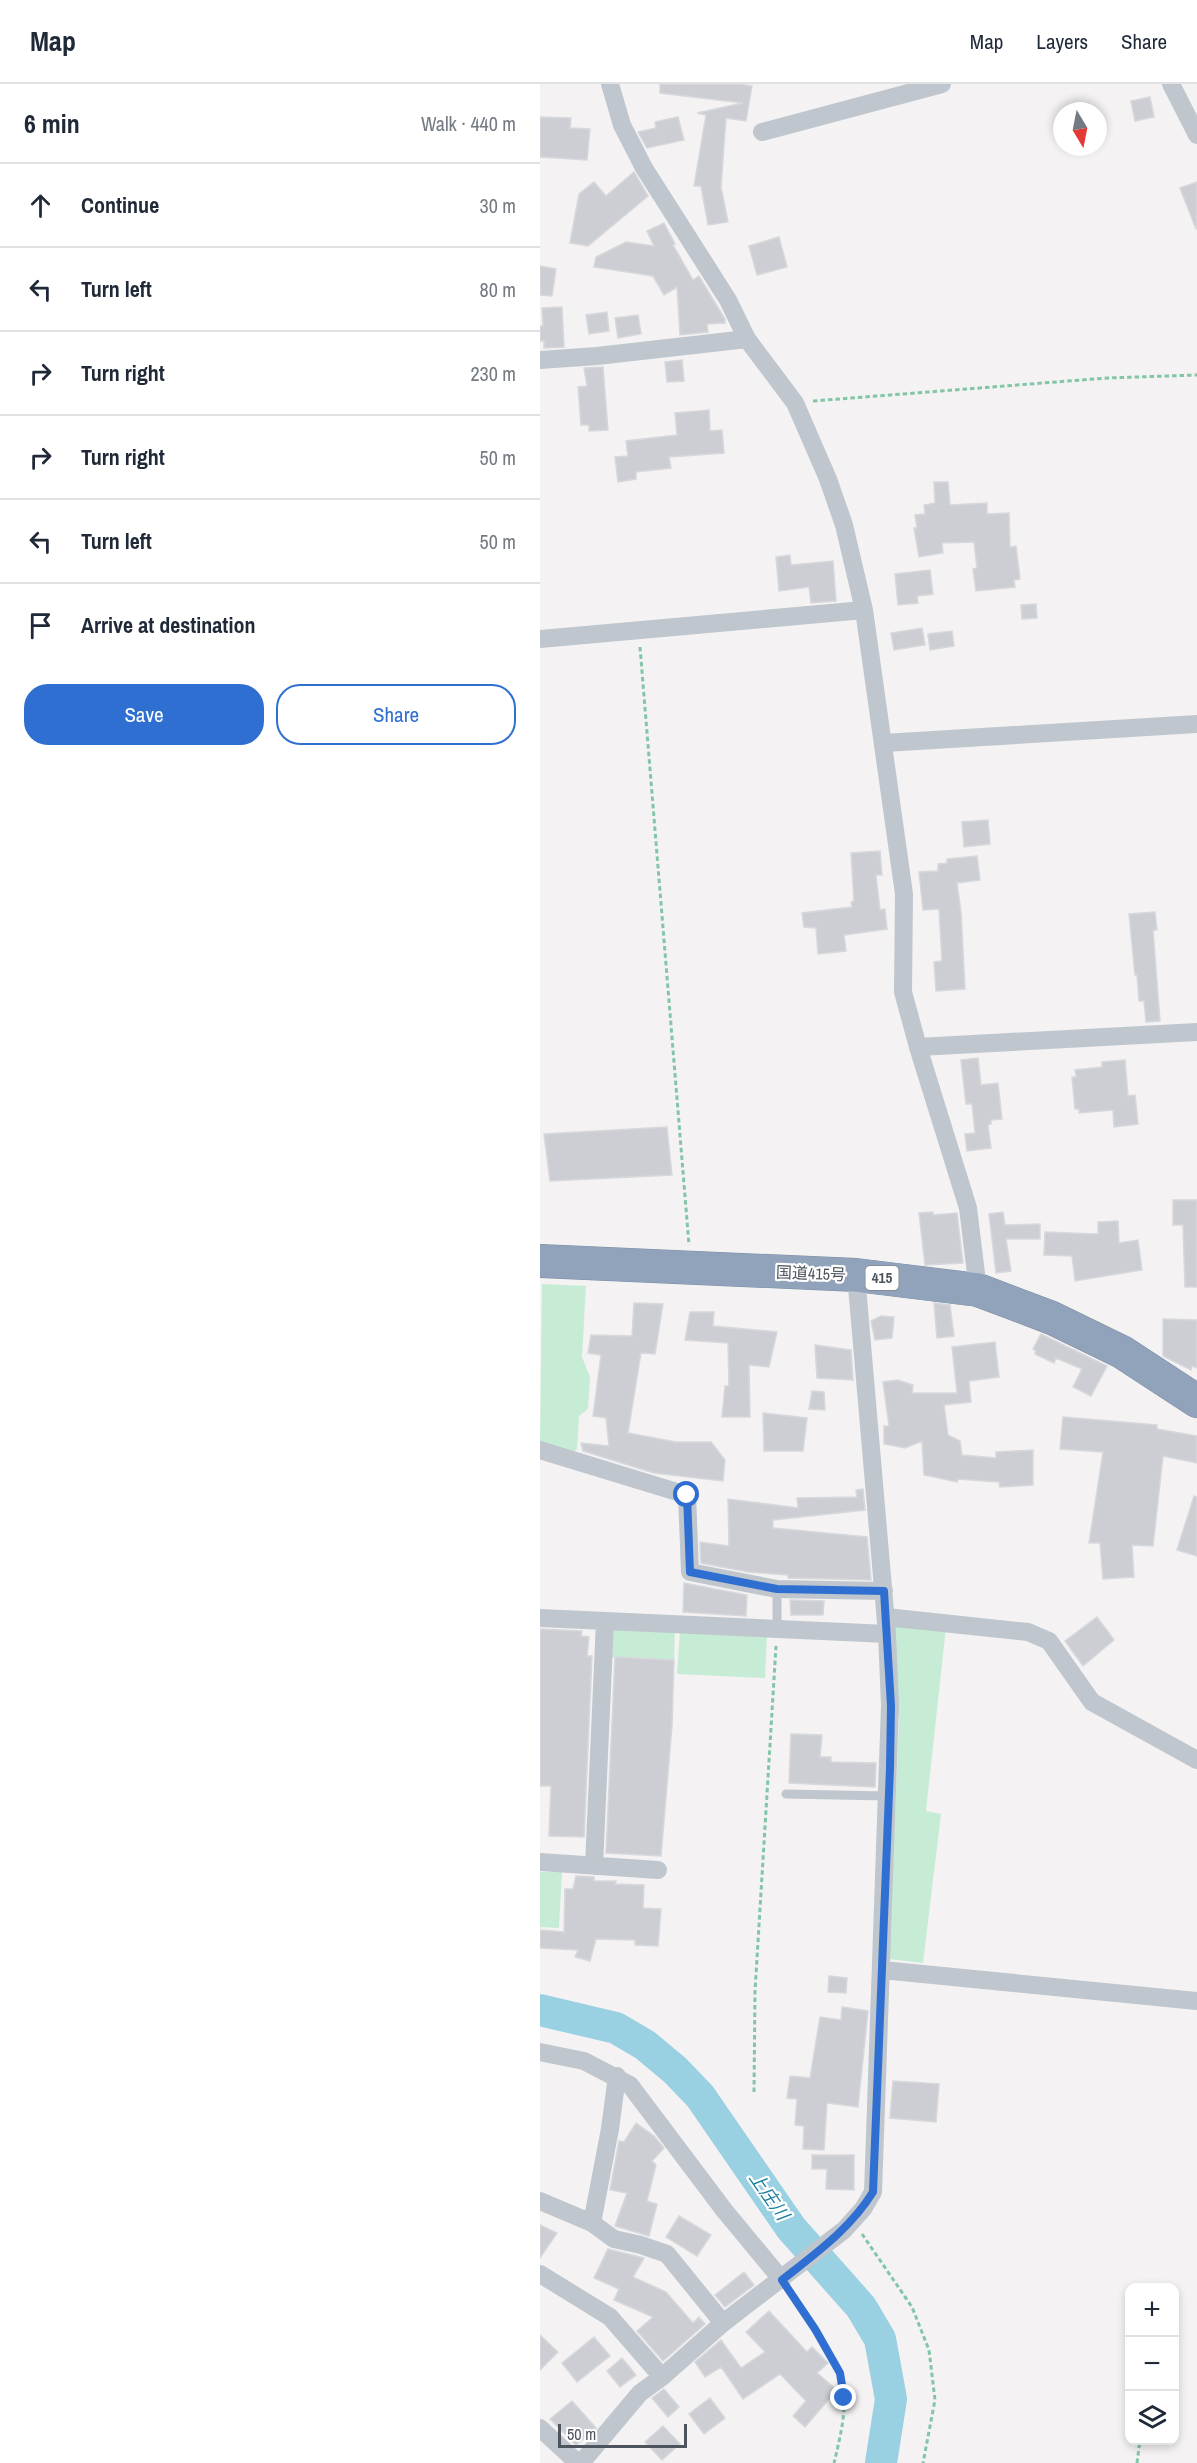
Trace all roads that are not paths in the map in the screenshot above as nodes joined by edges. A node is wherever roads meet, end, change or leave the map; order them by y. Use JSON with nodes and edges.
{"nodes":[{"id":1,"x":610,"y":84,"type":"edge"},
{"id":2,"x":942,"y":84,"type":"edge"},
{"id":3,"x":1171,"y":84,"type":"edge"},
{"id":4,"x":762,"y":132,"type":"dead end"},
{"id":5,"x":1197,"y":135,"type":"edge"},
{"id":6,"x":747,"y":339,"type":"junction"},
{"id":7,"x":540,"y":360,"type":"edge"},
{"id":8,"x":864,"y":610,"type":"junction"},
{"id":9,"x":540,"y":639,"type":"edge"},
{"id":10,"x":1197,"y":724,"type":"edge"},
{"id":11,"x":884,"y":743,"type":"junction"},
{"id":12,"x":1197,"y":1032,"type":"edge"},
{"id":13,"x":918,"y":1047,"type":"junction"},
{"id":14,"x":540,"y":1261,"type":"edge"},
{"id":15,"x":855,"y":1275,"type":"junction"},
{"id":16,"x":978,"y":1290,"type":"junction"},
{"id":17,"x":1197,"y":1401,"type":"edge"},
{"id":18,"x":540,"y":1450,"type":"edge"},
{"id":19,"x":777,"y":1589,"type":"junction"},
{"id":20,"x":884,"y":1591,"type":"junction"},
{"id":21,"x":540,"y":1618,"type":"edge"},
{"id":22,"x":605,"y":1621,"type":"junction"},
{"id":23,"x":887,"y":1625,"type":"junction"},
{"id":24,"x":777,"y":1629,"type":"junction"},
{"id":25,"x":1197,"y":1760,"type":"edge"},
{"id":26,"x":786,"y":1794,"type":"dead end"},
{"id":27,"x":888,"y":1796,"type":"junction"},
{"id":28,"x":540,"y":1862,"type":"edge"},
{"id":29,"x":594,"y":1866,"type":"junction"},
{"id":30,"x":658,"y":1870,"type":"dead end"},
{"id":31,"x":882,"y":1970,"type":"junction"},
{"id":32,"x":1197,"y":2001,"type":"edge"},
{"id":33,"x":540,"y":2052,"type":"edge"},
{"id":34,"x":616,"y":2076,"type":"junction"},
{"id":35,"x":540,"y":2201,"type":"edge"},
{"id":36,"x":592,"y":2223,"type":"junction"},
{"id":37,"x":540,"y":2274,"type":"edge"},
{"id":38,"x":782,"y":2280,"type":"junction"},
{"id":39,"x":723,"y":2323,"type":"junction"},
{"id":40,"x":662,"y":2377,"type":"junction"},
{"id":41,"x":540,"y":2428,"type":"edge"},
{"id":42,"x":580,"y":2463,"type":"edge"}],
"edges":[{"from":1,"to":6,"type":"street"},
{"from":2,"to":4,"type":"street"},
{"from":3,"to":5,"type":"street"},
{"from":6,"to":7,"type":"street"},
{"from":6,"to":8,"type":"street"},
{"from":8,"to":9,"type":"street"},
{"from":8,"to":11,"type":"street"},
{"from":10,"to":11,"type":"street"},
{"from":11,"to":13,"type":"street"},
{"from":12,"to":13,"type":"street"},
{"from":13,"to":16,"type":"street"},
{"from":14,"to":15,"type":"highway","name":"国道415号","number":"415"},
{"from":15,"to":16,"type":"highway","name":"国道415号","number":"415"},
{"from":15,"to":20,"type":"street"},
{"from":16,"to":17,"type":"highway","name":"国道415号","number":"415"},
{"from":18,"to":19,"type":"street"},
{"from":19,"to":20,"type":"street"},
{"from":19,"to":24,"type":"lane"},
{"from":20,"to":23,"type":"street"},
{"from":21,"to":22,"type":"street"},
{"from":22,"to":24,"type":"street"},
{"from":22,"to":29,"type":"street"},
{"from":23,"to":24,"type":"street"},
{"from":23,"to":25,"type":"street"},
{"from":23,"to":27,"type":"street"},
{"from":26,"to":27,"type":"lane"},
{"from":27,"to":31,"type":"street"},
{"from":28,"to":29,"type":"street"},
{"from":29,"to":30,"type":"street"},
{"from":31,"to":32,"type":"street"},
{"from":31,"to":38,"type":"street"},
{"from":33,"to":34,"type":"street"},
{"from":34,"to":36,"type":"street"},
{"from":34,"to":38,"type":"street"},
{"from":35,"to":36,"type":"street"},
{"from":36,"to":39,"type":"street"},
{"from":37,"to":40,"type":"street"},
{"from":38,"to":39,"type":"street"},
{"from":39,"to":40,"type":"street"},
{"from":40,"to":42,"type":"street"},
{"from":41,"to":42,"type":"street"}]}
